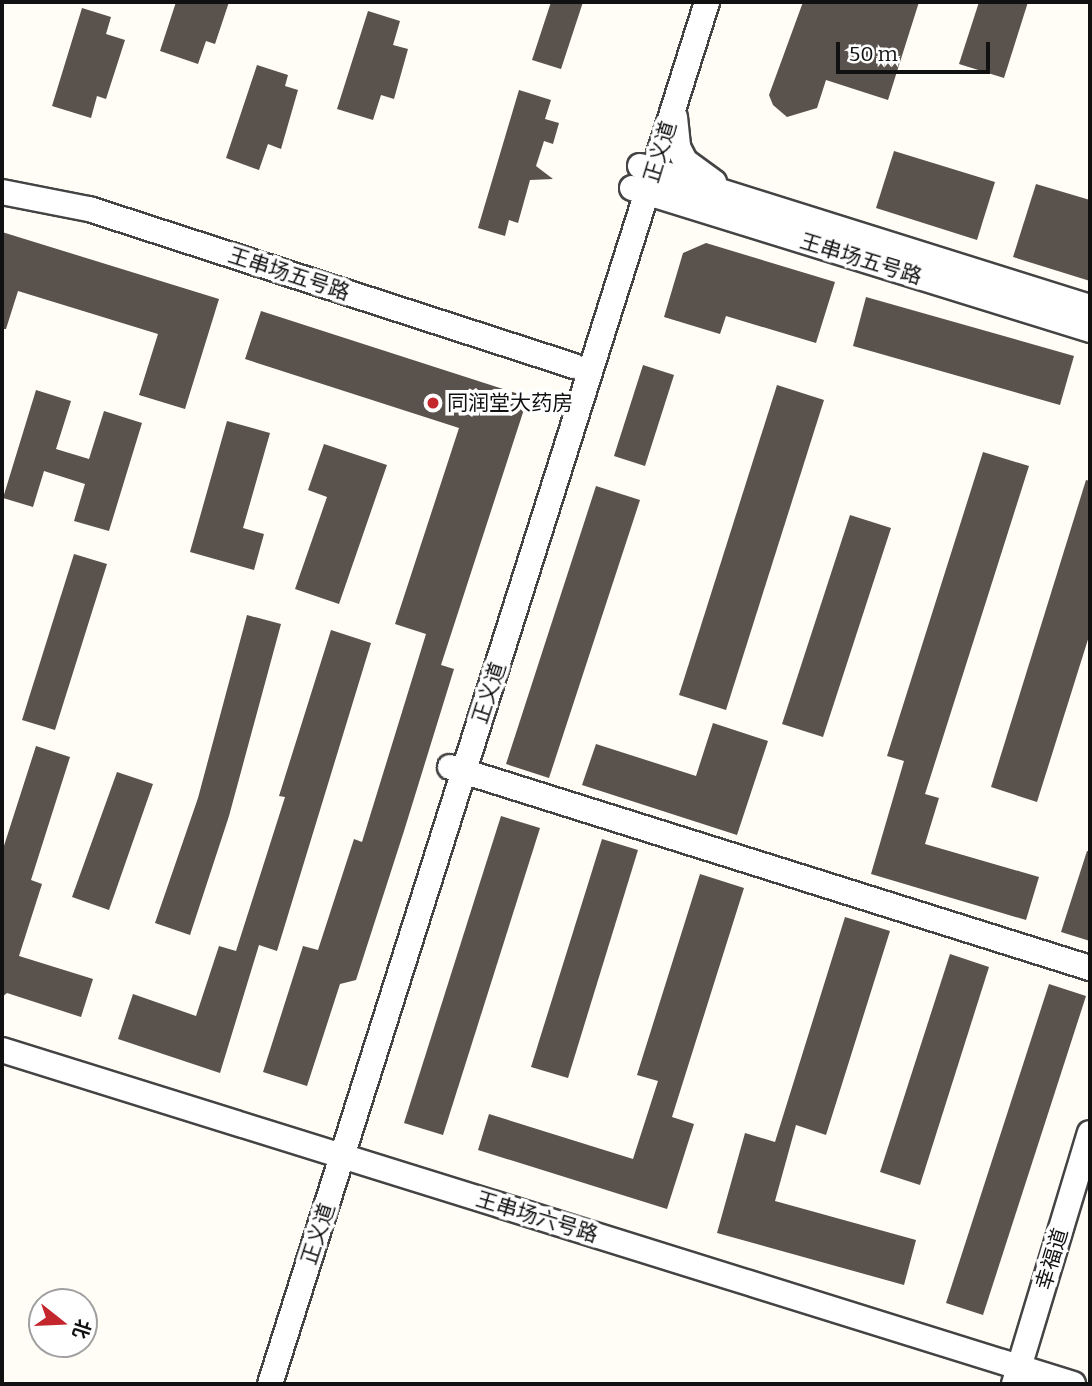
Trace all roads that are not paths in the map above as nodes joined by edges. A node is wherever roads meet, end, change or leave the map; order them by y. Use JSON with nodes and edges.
{"nodes":[{"id":1,"x":690,"y":2,"type":"edge"},
{"id":2,"x":707,"y":2,"type":"edge"},
{"id":3,"x":667,"y":102,"type":"dead end"},
{"id":4,"x":643,"y":179,"type":"junction"},
{"id":5,"x":2,"y":192,"type":"edge"},
{"id":6,"x":720,"y":195,"type":"dead end"},
{"id":7,"x":1090,"y":307,"type":"edge"},
{"id":8,"x":1090,"y":330,"type":"edge"},
{"id":9,"x":574,"y":366,"type":"junction"},
{"id":10,"x":457,"y":769,"type":"junction"},
{"id":11,"x":1090,"y":968,"type":"edge"},
{"id":12,"x":2,"y":1051,"type":"edge"},
{"id":13,"x":1090,"y":1133,"type":"edge"},
{"id":14,"x":335,"y":1153,"type":"junction"},
{"id":15,"x":1090,"y":1186,"type":"edge"},
{"id":16,"x":1024,"y":1377,"type":"edge"},
{"id":17,"x":255,"y":1384,"type":"edge"},
{"id":18,"x":270,"y":1384,"type":"edge"},
{"id":19,"x":1073,"y":1384,"type":"edge"}],
"edges":[{"from":1,"to":4,"type":"street","name":"正义道"},
{"from":2,"to":4,"type":"street","name":"正义道"},
{"from":3,"to":6,"type":"street"},
{"from":4,"to":7,"type":"street","name":"王串场五号路"},
{"from":4,"to":8,"type":"street","name":"王串场五号路"},
{"from":4,"to":9,"type":"street","name":"正义道"},
{"from":4,"to":10,"type":"street","name":"正义道"},
{"from":5,"to":9,"type":"street","name":"王串场五号路"},
{"from":9,"to":10,"type":"street","name":"正义道"},
{"from":10,"to":11,"type":"street"},
{"from":10,"to":14,"type":"street","name":"正义道"},
{"from":12,"to":14,"type":"street","name":"王串场六号路"},
{"from":13,"to":16,"type":"street","name":"幸福道"},
{"from":14,"to":16,"type":"street","name":"王串场六号路"},
{"from":14,"to":17,"type":"street","name":"正义道"},
{"from":14,"to":18,"type":"street","name":"正义道"},
{"from":15,"to":16,"type":"street","name":"幸福道"},
{"from":16,"to":19,"type":"street","name":"王串场六号路"}]}
